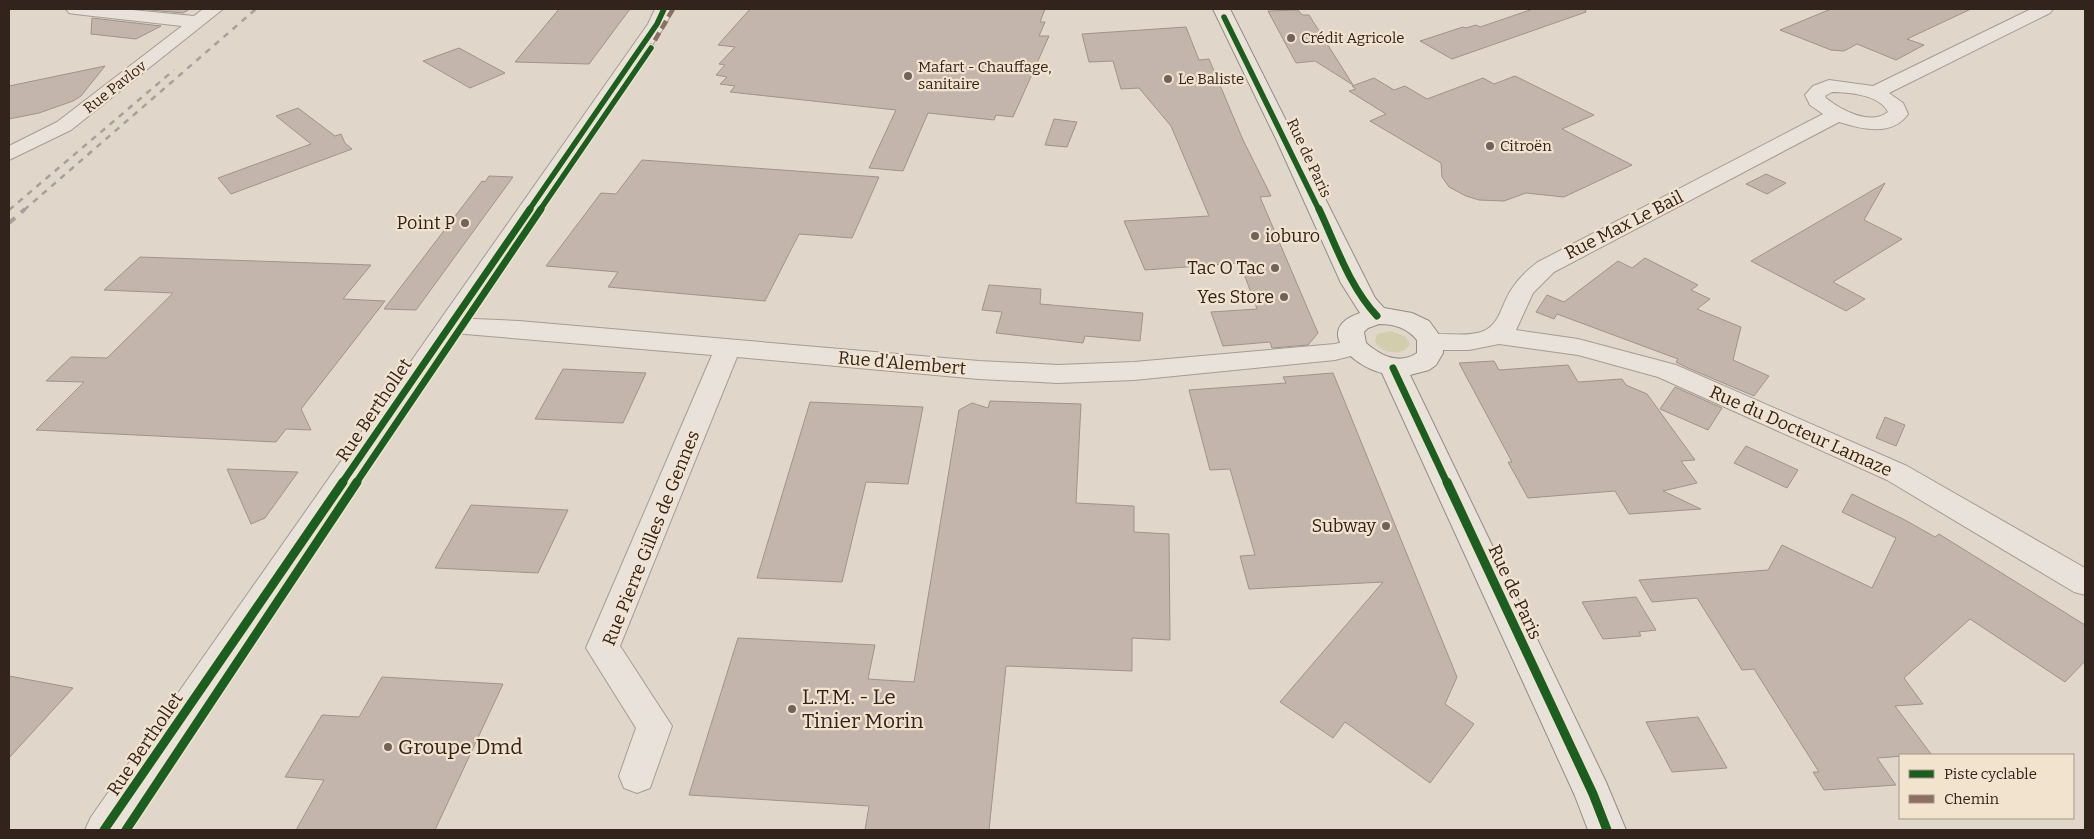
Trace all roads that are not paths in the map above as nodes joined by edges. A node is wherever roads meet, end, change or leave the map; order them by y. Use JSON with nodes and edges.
{"nodes":[{"id":1,"x":75,"y":9,"type":"edge"},
{"id":2,"x":214,"y":9,"type":"edge"},
{"id":3,"x":664,"y":9,"type":"edge"},
{"id":4,"x":1221,"y":9,"type":"edge"},
{"id":5,"x":2044,"y":9,"type":"edge"},
{"id":6,"x":197,"y":22,"type":"junction"},
{"id":7,"x":1875,"y":93,"type":"junction"},
{"id":8,"x":1837,"y":115,"type":"junction"},
{"id":9,"x":9,"y":154,"type":"edge"},
{"id":10,"x":1377,"y":316,"type":"junction"},
{"id":11,"x":450,"y":326,"type":"junction"},
{"id":12,"x":1495,"y":335,"type":"junction"},
{"id":13,"x":1432,"y":342,"type":"junction"},
{"id":14,"x":1354,"y":347,"type":"junction"},
{"id":15,"x":728,"y":348,"type":"junction"},
{"id":16,"x":1393,"y":368,"type":"junction"},
{"id":17,"x":2085,"y":584,"type":"edge"},
{"id":18,"x":637,"y":776,"type":"dead end"},
{"id":19,"x":105,"y":829,"type":"edge"},
{"id":20,"x":1607,"y":830,"type":"edge"}],
"edges":[{"from":1,"to":6,"type":"street"},
{"from":2,"to":6,"type":"street","name":"Rue Pavlov"},
{"from":3,"to":11,"type":"street","name":"Rue Berthollet"},
{"from":4,"to":10,"type":"street","name":"Rue de Paris"},
{"from":5,"to":7,"type":"street"},
{"from":6,"to":9,"type":"street","name":"Rue Pavlov"},
{"from":7,"to":8,"type":"street"},
{"from":7,"to":8,"type":"street"},
{"from":8,"to":12,"type":"street","name":"Rue Max Le Bail"},
{"from":10,"to":13,"type":"street"},
{"from":10,"to":14,"type":"street"},
{"from":11,"to":15,"type":"street","name":"Rue d'Alembert"},
{"from":11,"to":19,"type":"street","name":"Rue Berthollet"},
{"from":12,"to":13,"type":"street"},
{"from":12,"to":17,"type":"street","name":"Rue du Docteur Lamaze"},
{"from":13,"to":16,"type":"street"},
{"from":14,"to":15,"type":"street","name":"Rue d'Alembert"},
{"from":14,"to":16,"type":"street"},
{"from":15,"to":18,"type":"street","name":"Rue Pierre Gilles de Gennes"},
{"from":16,"to":20,"type":"street","name":"Rue de Paris"}]}
